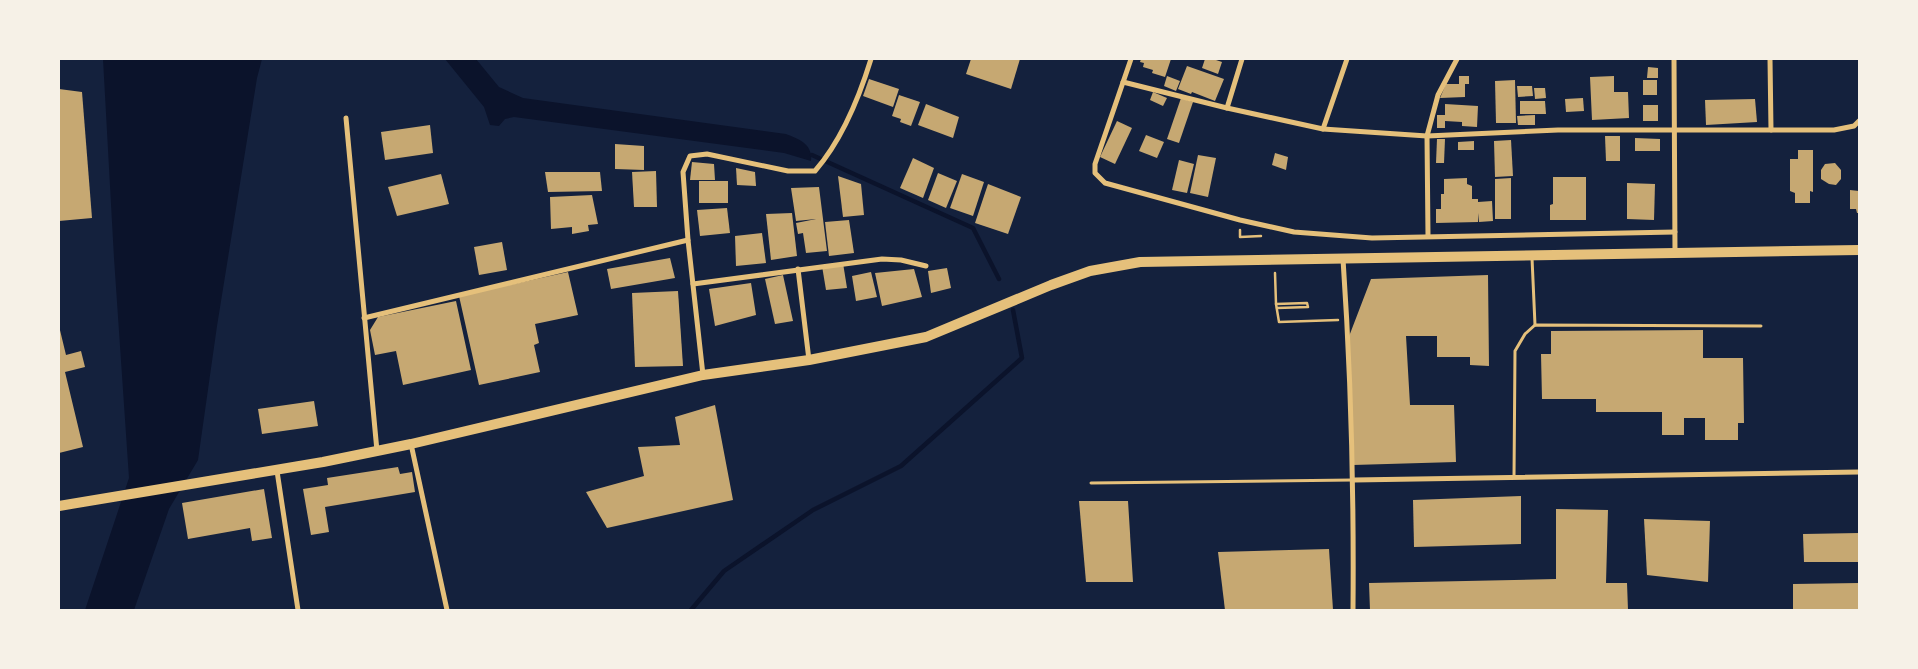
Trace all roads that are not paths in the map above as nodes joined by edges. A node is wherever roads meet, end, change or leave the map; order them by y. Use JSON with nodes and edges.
{"nodes":[{"id":1,"x":871,"y":59,"type":"edge"},
{"id":2,"x":1132,"y":59,"type":"edge"},
{"id":3,"x":1242,"y":59,"type":"edge"},
{"id":4,"x":1347,"y":59,"type":"edge"},
{"id":5,"x":1457,"y":59,"type":"edge"},
{"id":6,"x":1674,"y":59,"type":"edge"},
{"id":7,"x":1770,"y":59,"type":"edge"},
{"id":8,"x":1123,"y":82,"type":"junction"},
{"id":9,"x":1227,"y":108,"type":"junction"},
{"id":10,"x":346,"y":118,"type":"dead end"},
{"id":11,"x":1859,"y":121,"type":"edge"},
{"id":12,"x":1324,"y":129,"type":"junction"},
{"id":13,"x":1675,"y":129,"type":"junction"},
{"id":14,"x":1771,"y":130,"type":"junction"},
{"id":15,"x":1427,"y":136,"type":"junction"},
{"id":16,"x":1675,"y":232,"type":"junction"},
{"id":17,"x":1428,"y":236,"type":"junction"},
{"id":18,"x":688,"y":240,"type":"junction"},
{"id":19,"x":1859,"y":250,"type":"edge"},
{"id":20,"x":1676,"y":254,"type":"junction"},
{"id":21,"x":1532,"y":257,"type":"junction"},
{"id":22,"x":1343,"y":259,"type":"junction"},
{"id":23,"x":926,"y":266,"type":"dead end"},
{"id":24,"x":798,"y":269,"type":"junction"},
{"id":25,"x":693,"y":284,"type":"junction"},
{"id":26,"x":364,"y":318,"type":"junction"},
{"id":27,"x":1535,"y":325,"type":"junction"},
{"id":28,"x":1761,"y":326,"type":"dead end"},
{"id":29,"x":809,"y":360,"type":"junction"},
{"id":30,"x":703,"y":374,"type":"junction"},
{"id":31,"x":410,"y":444,"type":"junction"},
{"id":32,"x":377,"y":452,"type":"junction"},
{"id":33,"x":277,"y":471,"type":"junction"},
{"id":34,"x":1859,"y":472,"type":"edge"},
{"id":35,"x":1514,"y":478,"type":"junction"},
{"id":36,"x":1354,"y":480,"type":"junction"},
{"id":37,"x":1091,"y":482,"type":"dead end"},
{"id":38,"x":59,"y":506,"type":"edge"},
{"id":39,"x":298,"y":610,"type":"edge"},
{"id":40,"x":447,"y":610,"type":"edge"},
{"id":41,"x":1353,"y":610,"type":"edge"}],
"edges":[{"from":1,"to":18,"type":"street"},
{"from":2,"to":8,"type":"street"},
{"from":3,"to":9,"type":"street"},
{"from":4,"to":12,"type":"street"},
{"from":5,"to":15,"type":"street"},
{"from":6,"to":13,"type":"street"},
{"from":7,"to":14,"type":"street"},
{"from":8,"to":9,"type":"street"},
{"from":8,"to":17,"type":"street"},
{"from":9,"to":12,"type":"street"},
{"from":10,"to":26,"type":"street"},
{"from":11,"to":14,"type":"street"},
{"from":12,"to":15,"type":"street"},
{"from":13,"to":14,"type":"street"},
{"from":13,"to":15,"type":"street"},
{"from":13,"to":16,"type":"street"},
{"from":15,"to":17,"type":"street"},
{"from":16,"to":17,"type":"street"},
{"from":16,"to":20,"type":"street"},
{"from":18,"to":25,"type":"street"},
{"from":18,"to":26,"type":"street"},
{"from":19,"to":20,"type":"main road"},
{"from":20,"to":21,"type":"main road"},
{"from":21,"to":22,"type":"main road"},
{"from":21,"to":27,"type":"lane"},
{"from":22,"to":29,"type":"main road"},
{"from":22,"to":36,"type":"street"},
{"from":23,"to":24,"type":"street"},
{"from":24,"to":25,"type":"street"},
{"from":24,"to":29,"type":"street"},
{"from":25,"to":30,"type":"street"},
{"from":26,"to":32,"type":"street"},
{"from":27,"to":28,"type":"lane"},
{"from":27,"to":35,"type":"lane"},
{"from":29,"to":30,"type":"main road"},
{"from":30,"to":31,"type":"main road"},
{"from":31,"to":32,"type":"main road"},
{"from":31,"to":40,"type":"street"},
{"from":32,"to":33,"type":"main road"},
{"from":33,"to":38,"type":"main road"},
{"from":33,"to":39,"type":"street"},
{"from":34,"to":35,"type":"street"},
{"from":35,"to":36,"type":"street"},
{"from":36,"to":37,"type":"lane"},
{"from":36,"to":41,"type":"street"}]}
